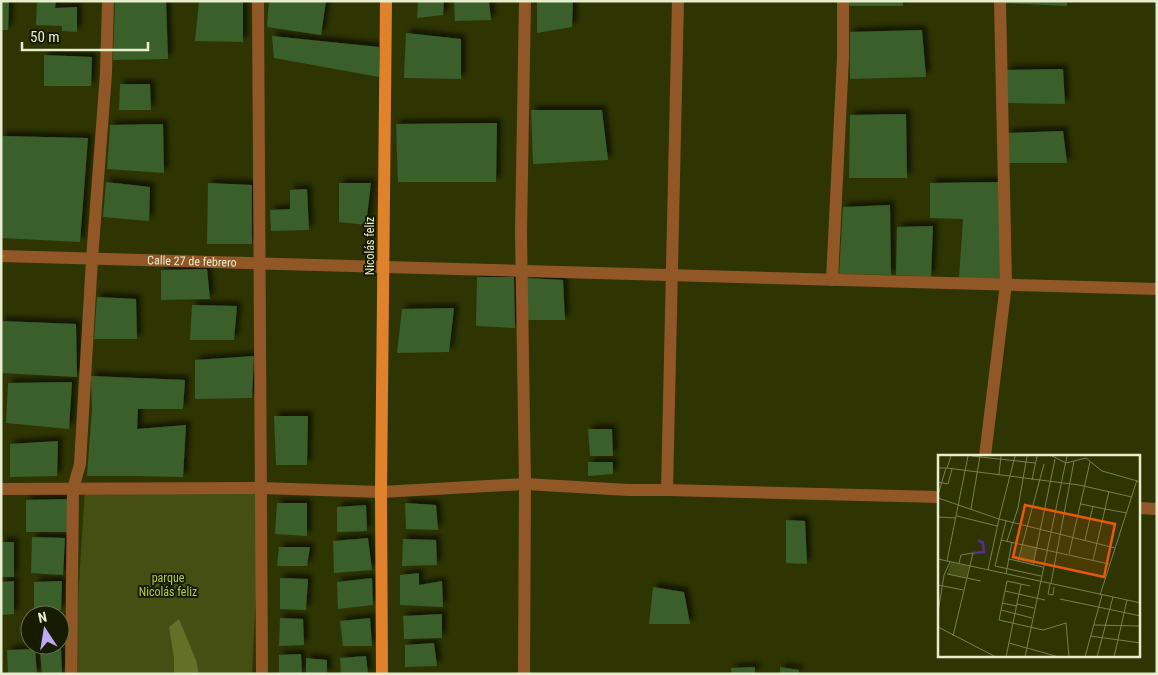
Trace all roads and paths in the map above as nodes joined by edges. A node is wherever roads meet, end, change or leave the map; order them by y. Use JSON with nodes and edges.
{"nodes":[{"id":1,"x":108,"y":1,"type":"edge"},
{"id":2,"x":258,"y":1,"type":"edge"},
{"id":3,"x":386,"y":1,"type":"edge"},
{"id":4,"x":525,"y":1,"type":"edge"},
{"id":5,"x":678,"y":1,"type":"edge"},
{"id":6,"x":843,"y":1,"type":"edge"},
{"id":7,"x":1000,"y":1,"type":"edge"},
{"id":8,"x":1,"y":256,"type":"edge"},
{"id":9,"x":92,"y":259,"type":"junction"},
{"id":10,"x":260,"y":264,"type":"junction"},
{"id":11,"x":384,"y":268,"type":"junction"},
{"id":12,"x":522,"y":272,"type":"junction"},
{"id":13,"x":673,"y":275,"type":"junction"},
{"id":14,"x":832,"y":280,"type":"junction"},
{"id":15,"x":1006,"y":284,"type":"junction"},
{"id":16,"x":1157,"y":290,"type":"edge"},
{"id":17,"x":985,"y":455,"type":"edge"},
{"id":18,"x":525,"y":484,"type":"junction"},
{"id":19,"x":261,"y":488,"type":"junction"},
{"id":20,"x":1,"y":489,"type":"edge"},
{"id":21,"x":73,"y":489,"type":"junction"},
{"id":22,"x":667,"y":490,"type":"junction"},
{"id":23,"x":382,"y":492,"type":"junction"},
{"id":24,"x":938,"y":497,"type":"edge"},
{"id":25,"x":1140,"y":508,"type":"edge"},
{"id":26,"x":1157,"y":509,"type":"edge"},
{"id":27,"x":70,"y":674,"type":"edge"},
{"id":28,"x":262,"y":674,"type":"edge"},
{"id":29,"x":382,"y":674,"type":"edge"},
{"id":30,"x":524,"y":674,"type":"edge"}],
"edges":[{"from":1,"to":9,"type":"street"},
{"from":2,"to":10,"type":"street"},
{"from":3,"to":11,"type":"main road","name":"Nicolás feliz"},
{"from":4,"to":12,"type":"street"},
{"from":5,"to":13,"type":"street"},
{"from":6,"to":14,"type":"street"},
{"from":7,"to":15,"type":"street"},
{"from":8,"to":9,"type":"street","name":"Calle 27 de febrero"},
{"from":9,"to":10,"type":"street","name":"Calle 27 de febrero"},
{"from":9,"to":21,"type":"street"},
{"from":10,"to":11,"type":"street","name":"Calle 27 de febrero"},
{"from":10,"to":19,"type":"street"},
{"from":11,"to":12,"type":"street","name":"Calle 27 de febrero"},
{"from":11,"to":23,"type":"main road","name":"Nicolás feliz"},
{"from":12,"to":13,"type":"street","name":"Calle 27 de febrero"},
{"from":12,"to":18,"type":"street"},
{"from":13,"to":14,"type":"street","name":"Calle 27 de febrero"},
{"from":13,"to":22,"type":"street"},
{"from":14,"to":15,"type":"street","name":"Calle 27 de febrero"},
{"from":15,"to":16,"type":"street","name":"Calle 27 de febrero"},
{"from":15,"to":17,"type":"street"},
{"from":18,"to":22,"type":"street"},
{"from":18,"to":23,"type":"street"},
{"from":18,"to":30,"type":"street"},
{"from":19,"to":21,"type":"street"},
{"from":19,"to":23,"type":"street"},
{"from":19,"to":28,"type":"street"},
{"from":20,"to":21,"type":"street"},
{"from":21,"to":27,"type":"street"},
{"from":22,"to":24,"type":"street"},
{"from":23,"to":29,"type":"main road","name":"Nicolás feliz"},
{"from":25,"to":26,"type":"street"}]}
